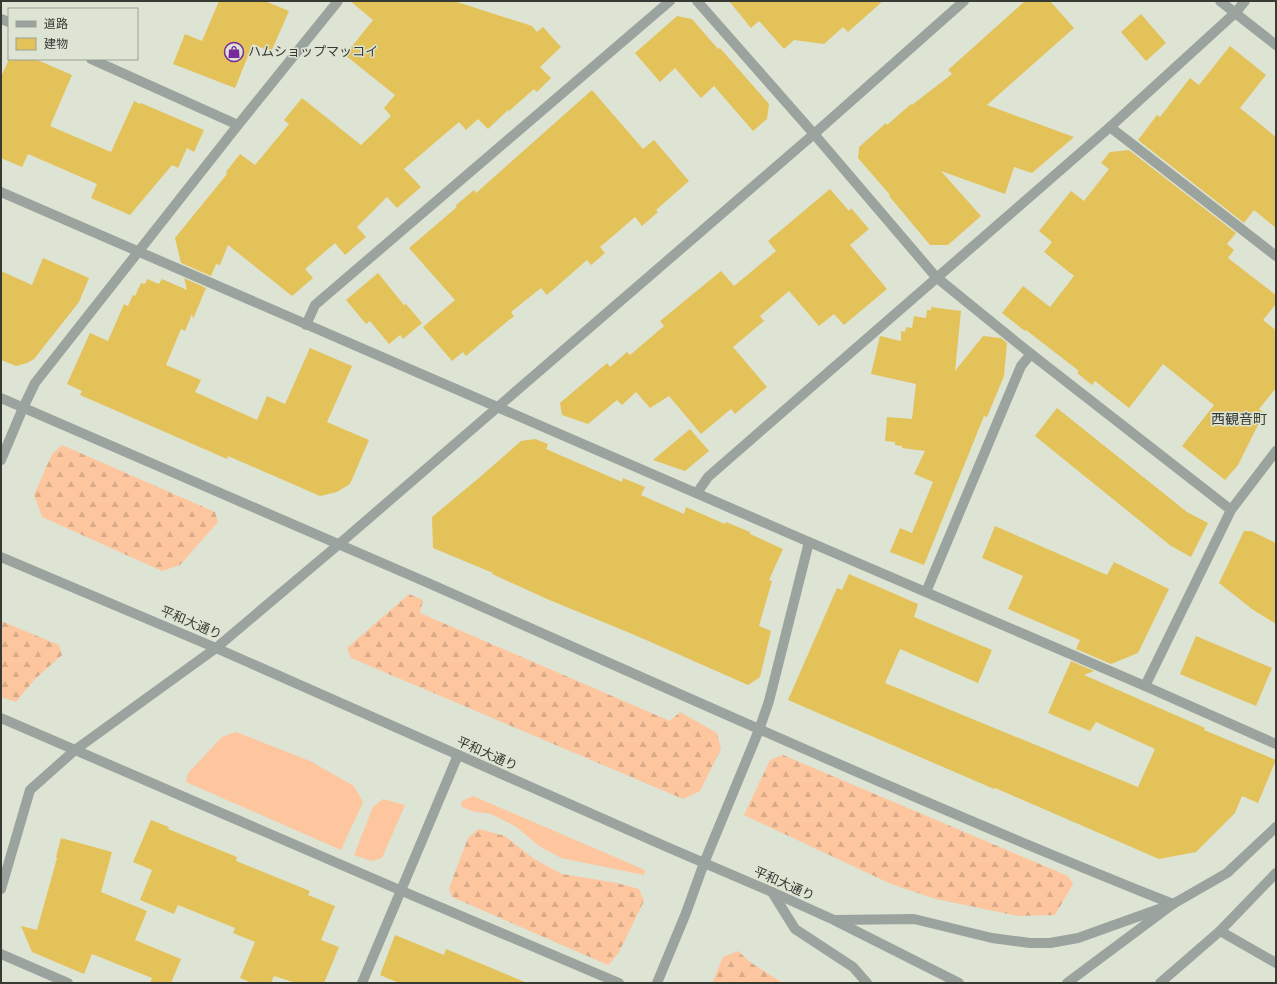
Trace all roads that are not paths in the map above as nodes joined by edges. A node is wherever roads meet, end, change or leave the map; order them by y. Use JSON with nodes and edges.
{"nodes":[{"id":1,"x":338,"y":1,"type":"edge"},
{"id":2,"x":670,"y":1,"type":"edge"},
{"id":3,"x":697,"y":1,"type":"edge"},
{"id":4,"x":964,"y":1,"type":"edge"},
{"id":5,"x":1220,"y":1,"type":"edge"},
{"id":6,"x":1245,"y":1,"type":"edge"},
{"id":7,"x":1235,"y":13,"type":"junction"},
{"id":8,"x":1276,"y":45,"type":"edge"},
{"id":9,"x":93,"y":60,"type":"edge"},
{"id":10,"x":238,"y":125,"type":"junction"},
{"id":11,"x":1110,"y":127,"type":"junction"},
{"id":12,"x":814,"y":134,"type":"junction"},
{"id":13,"x":1,"y":192,"type":"edge"},
{"id":14,"x":139,"y":252,"type":"junction"},
{"id":15,"x":1276,"y":256,"type":"edge"},
{"id":16,"x":936,"y":277,"type":"junction"},
{"id":17,"x":306,"y":325,"type":"junction"},
{"id":18,"x":1031,"y":354,"type":"junction"},
{"id":19,"x":1,"y":398,"type":"edge"},
{"id":20,"x":499,"y":407,"type":"junction"},
{"id":21,"x":23,"y":408,"type":"junction"},
{"id":22,"x":1276,"y":451,"type":"edge"},
{"id":23,"x":1,"y":460,"type":"edge"},
{"id":24,"x":697,"y":493,"type":"junction"},
{"id":25,"x":1231,"y":510,"type":"junction"},
{"id":26,"x":808,"y":542,"type":"junction"},
{"id":27,"x":338,"y":545,"type":"junction"},
{"id":28,"x":1,"y":557,"type":"edge"},
{"id":29,"x":926,"y":592,"type":"junction"},
{"id":30,"x":216,"y":648,"type":"junction"},
{"id":31,"x":1145,"y":686,"type":"junction"},
{"id":32,"x":1,"y":718,"type":"edge"},
{"id":33,"x":759,"y":730,"type":"junction"},
{"id":34,"x":1276,"y":744,"type":"edge"},
{"id":35,"x":75,"y":750,"type":"junction"},
{"id":36,"x":458,"y":755,"type":"junction"},
{"id":37,"x":1276,"y":828,"type":"edge"},
{"id":38,"x":704,"y":863,"type":"junction"},
{"id":39,"x":1276,"y":873,"type":"edge"},
{"id":40,"x":1,"y":889,"type":"edge"},
{"id":41,"x":402,"y":891,"type":"junction"},
{"id":42,"x":772,"y":892,"type":"junction"},
{"id":43,"x":1173,"y":904,"type":"junction"},
{"id":44,"x":834,"y":920,"type":"junction"},
{"id":45,"x":1220,"y":930,"type":"junction"},
{"id":46,"x":1,"y":954,"type":"edge"},
{"id":47,"x":1276,"y":962,"type":"edge"},
{"id":48,"x":68,"y":983,"type":"edge"},
{"id":49,"x":362,"y":983,"type":"edge"},
{"id":50,"x":619,"y":983,"type":"edge"},
{"id":51,"x":657,"y":983,"type":"edge"},
{"id":52,"x":867,"y":983,"type":"edge"},
{"id":53,"x":959,"y":983,"type":"edge"},
{"id":54,"x":1067,"y":983,"type":"edge"},
{"id":55,"x":1160,"y":983,"type":"edge"}],
"edges":[{"from":1,"to":10,"type":"street"},
{"from":2,"to":17,"type":"street"},
{"from":3,"to":12,"type":"street"},
{"from":4,"to":12,"type":"street"},
{"from":5,"to":7,"type":"street"},
{"from":6,"to":7,"type":"street"},
{"from":7,"to":8,"type":"street"},
{"from":7,"to":11,"type":"street"},
{"from":9,"to":10,"type":"street"},
{"from":10,"to":14,"type":"street"},
{"from":11,"to":15,"type":"street"},
{"from":11,"to":16,"type":"street"},
{"from":12,"to":16,"type":"street"},
{"from":12,"to":20,"type":"street"},
{"from":13,"to":14,"type":"street"},
{"from":14,"to":17,"type":"street"},
{"from":14,"to":21,"type":"street"},
{"from":16,"to":18,"type":"street"},
{"from":16,"to":24,"type":"street"},
{"from":17,"to":20,"type":"street"},
{"from":18,"to":25,"type":"street"},
{"from":18,"to":29,"type":"street"},
{"from":19,"to":21,"type":"street"},
{"from":20,"to":24,"type":"street"},
{"from":20,"to":27,"type":"street"},
{"from":21,"to":23,"type":"street"},
{"from":21,"to":27,"type":"street"},
{"from":22,"to":25,"type":"street"},
{"from":24,"to":26,"type":"street"},
{"from":25,"to":31,"type":"street"},
{"from":26,"to":29,"type":"street"},
{"from":26,"to":33,"type":"street"},
{"from":27,"to":30,"type":"street"},
{"from":27,"to":33,"type":"street"},
{"from":28,"to":30,"type":"street","name":"平和大通り"},
{"from":29,"to":31,"type":"street"},
{"from":30,"to":35,"type":"street"},
{"from":30,"to":36,"type":"street","name":"平和大通り"},
{"from":31,"to":34,"type":"street"},
{"from":32,"to":35,"type":"street"},
{"from":33,"to":38,"type":"street"},
{"from":33,"to":43,"type":"street"},
{"from":35,"to":40,"type":"street"},
{"from":35,"to":41,"type":"street"},
{"from":36,"to":38,"type":"street","name":"平和大通り"},
{"from":36,"to":41,"type":"street"},
{"from":37,"to":43,"type":"street"},
{"from":38,"to":42,"type":"street","name":"平和大通り"},
{"from":38,"to":51,"type":"street"},
{"from":39,"to":45,"type":"street"},
{"from":41,"to":49,"type":"street"},
{"from":41,"to":50,"type":"street"},
{"from":42,"to":44,"type":"street","name":"平和大通り"},
{"from":42,"to":52,"type":"street"},
{"from":43,"to":44,"type":"street"},
{"from":43,"to":54,"type":"street"},
{"from":44,"to":53,"type":"street","name":"平和大通り"},
{"from":45,"to":47,"type":"street"},
{"from":45,"to":55,"type":"street"},
{"from":46,"to":48,"type":"street"}]}
